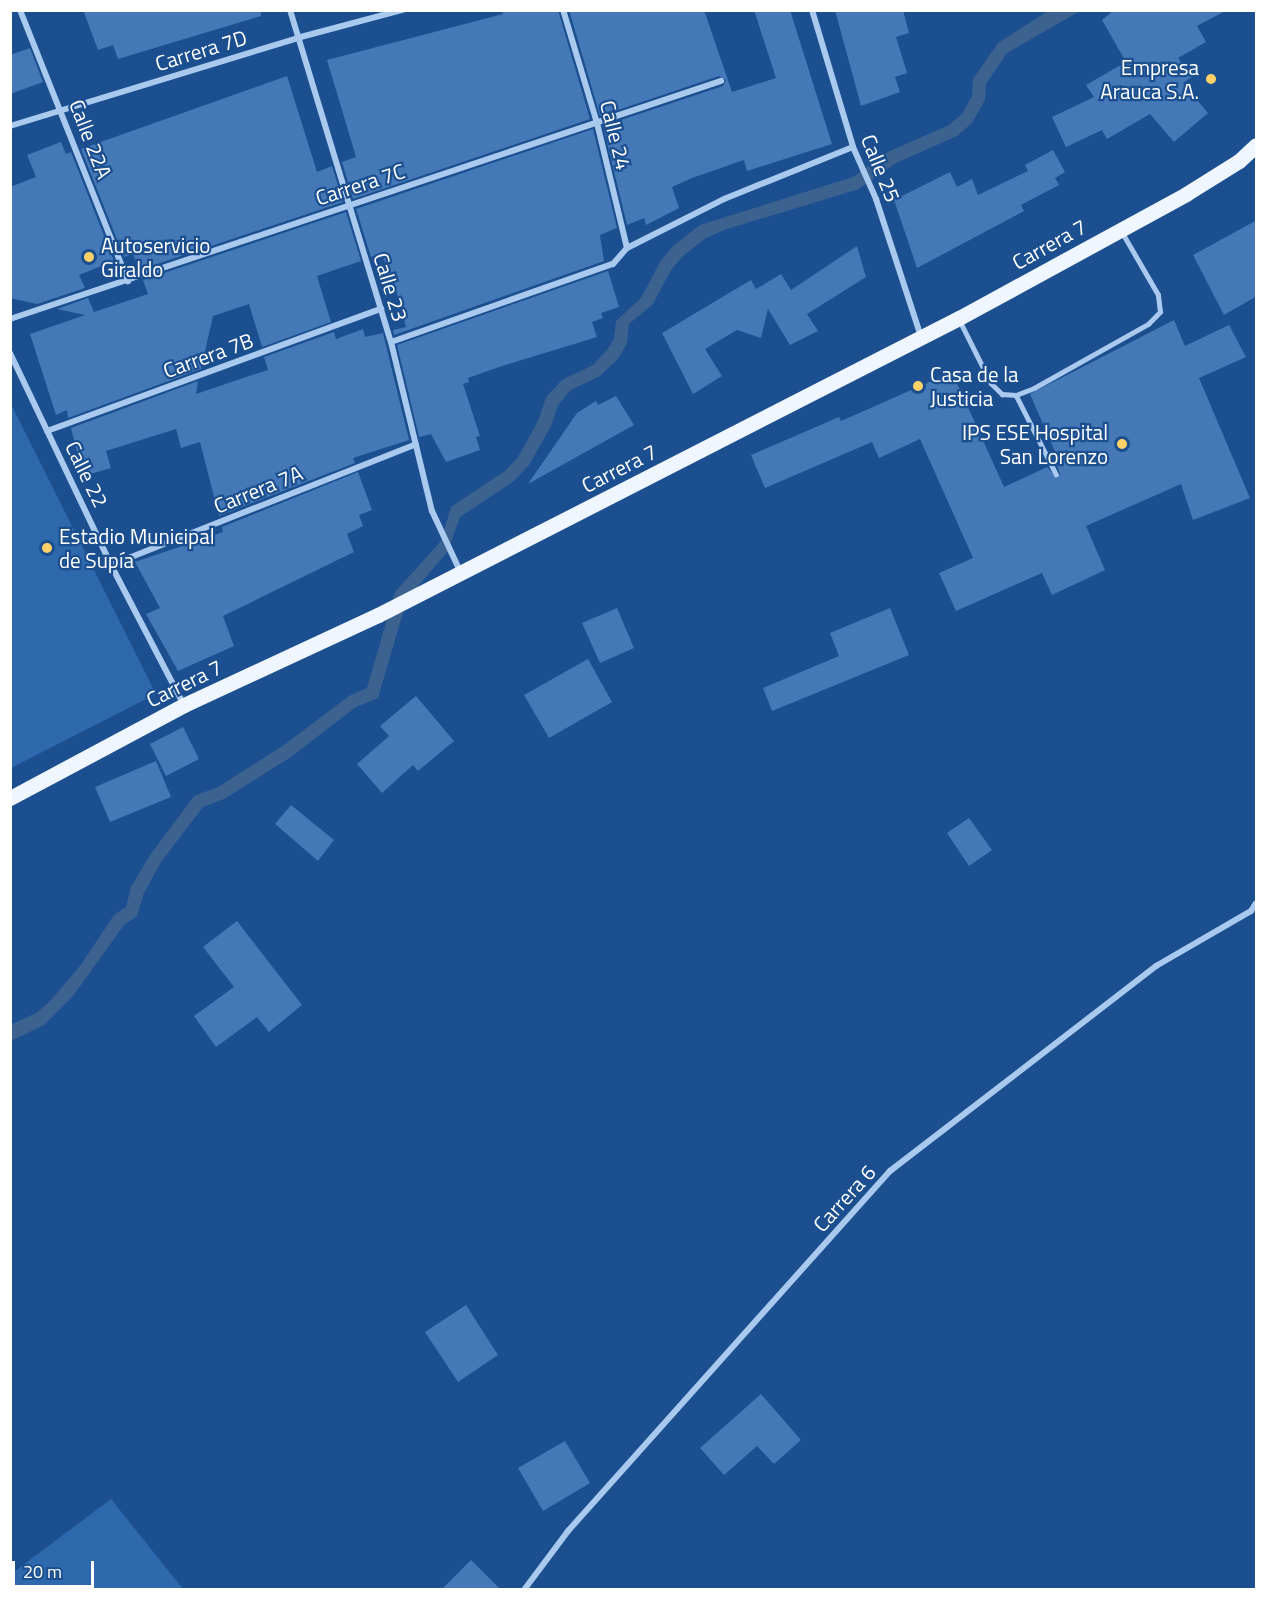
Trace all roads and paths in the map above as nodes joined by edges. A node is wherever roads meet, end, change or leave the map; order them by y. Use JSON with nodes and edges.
{"nodes":[{"id":1,"x":20,"y":10,"type":"edge"},
{"id":2,"x":290,"y":10,"type":"edge"},
{"id":3,"x":402,"y":10,"type":"edge"},
{"id":4,"x":563,"y":10,"type":"edge"},
{"id":5,"x":812,"y":10,"type":"edge"},
{"id":6,"x":297,"y":38,"type":"junction"},
{"id":7,"x":721,"y":81,"type":"dead end"},
{"id":8,"x":62,"y":109,"type":"junction"},
{"id":9,"x":597,"y":123,"type":"junction"},
{"id":10,"x":10,"y":126,"type":"edge"},
{"id":11,"x":1257,"y":145,"type":"edge"},
{"id":12,"x":853,"y":147,"type":"junction"},
{"id":13,"x":348,"y":205,"type":"junction"},
{"id":14,"x":1120,"y":229,"type":"junction"},
{"id":15,"x":627,"y":248,"type":"junction"},
{"id":16,"x":128,"y":281,"type":"junction"},
{"id":17,"x":381,"y":309,"type":"junction"},
{"id":18,"x":959,"y":318,"type":"junction"},
{"id":19,"x":10,"y":319,"type":"edge"},
{"id":20,"x":921,"y":337,"type":"junction"},
{"id":21,"x":391,"y":342,"type":"junction"},
{"id":22,"x":10,"y":353,"type":"edge"},
{"id":23,"x":1016,"y":395,"type":"junction"},
{"id":24,"x":47,"y":431,"type":"junction"},
{"id":25,"x":416,"y":444,"type":"junction"},
{"id":26,"x":1056,"y":474,"type":"dead end"},
{"id":27,"x":111,"y":565,"type":"junction"},
{"id":28,"x":460,"y":572,"type":"junction"},
{"id":29,"x":184,"y":705,"type":"junction"},
{"id":30,"x":10,"y":798,"type":"edge"},
{"id":31,"x":1257,"y":903,"type":"edge"},
{"id":32,"x":524,"y":1590,"type":"edge"}],
"edges":[{"from":1,"to":8,"type":"street","name":"Calle 22A"},
{"from":2,"to":6,"type":"street","name":"Calle 23"},
{"from":3,"to":6,"type":"street","name":"Carrera 7D"},
{"from":4,"to":9,"type":"street","name":"Calle 24"},
{"from":5,"to":12,"type":"street","name":"Calle 25"},
{"from":6,"to":8,"type":"street","name":"Carrera 7D"},
{"from":6,"to":13,"type":"street","name":"Calle 23"},
{"from":7,"to":9,"type":"street","name":"Carrera 7C"},
{"from":8,"to":10,"type":"street","name":"Carrera 7D"},
{"from":8,"to":16,"type":"street","name":"Calle 22A"},
{"from":9,"to":13,"type":"street","name":"Carrera 7C"},
{"from":9,"to":15,"type":"street","name":"Calle 24"},
{"from":11,"to":14,"type":"main road","name":"Carrera 7"},
{"from":12,"to":15,"type":"street"},
{"from":12,"to":20,"type":"street","name":"Calle 25"},
{"from":13,"to":16,"type":"street","name":"Carrera 7C"},
{"from":13,"to":17,"type":"street","name":"Calle 23"},
{"from":14,"to":18,"type":"main road","name":"Carrera 7"},
{"from":14,"to":23,"type":"lane"},
{"from":15,"to":21,"type":"street"},
{"from":16,"to":19,"type":"street","name":"Carrera 7C"},
{"from":17,"to":21,"type":"street","name":"Calle 23"},
{"from":17,"to":24,"type":"street","name":"Carrera 7B"},
{"from":18,"to":20,"type":"main road","name":"Carrera 7"},
{"from":18,"to":23,"type":"lane"},
{"from":20,"to":28,"type":"main road","name":"Carrera 7"},
{"from":21,"to":25,"type":"street","name":"Calle 23"},
{"from":22,"to":24,"type":"street","name":"Calle 22"},
{"from":23,"to":26,"type":"lane"},
{"from":24,"to":27,"type":"street","name":"Calle 22"},
{"from":25,"to":27,"type":"street","name":"Carrera 7A"},
{"from":25,"to":28,"type":"street","name":"Calle 23"},
{"from":27,"to":29,"type":"street","name":"Calle 22"},
{"from":28,"to":29,"type":"main road","name":"Carrera 7"},
{"from":29,"to":30,"type":"main road","name":"Carrera 7"},
{"from":31,"to":32,"type":"street","name":"Carrera 6"}]}
